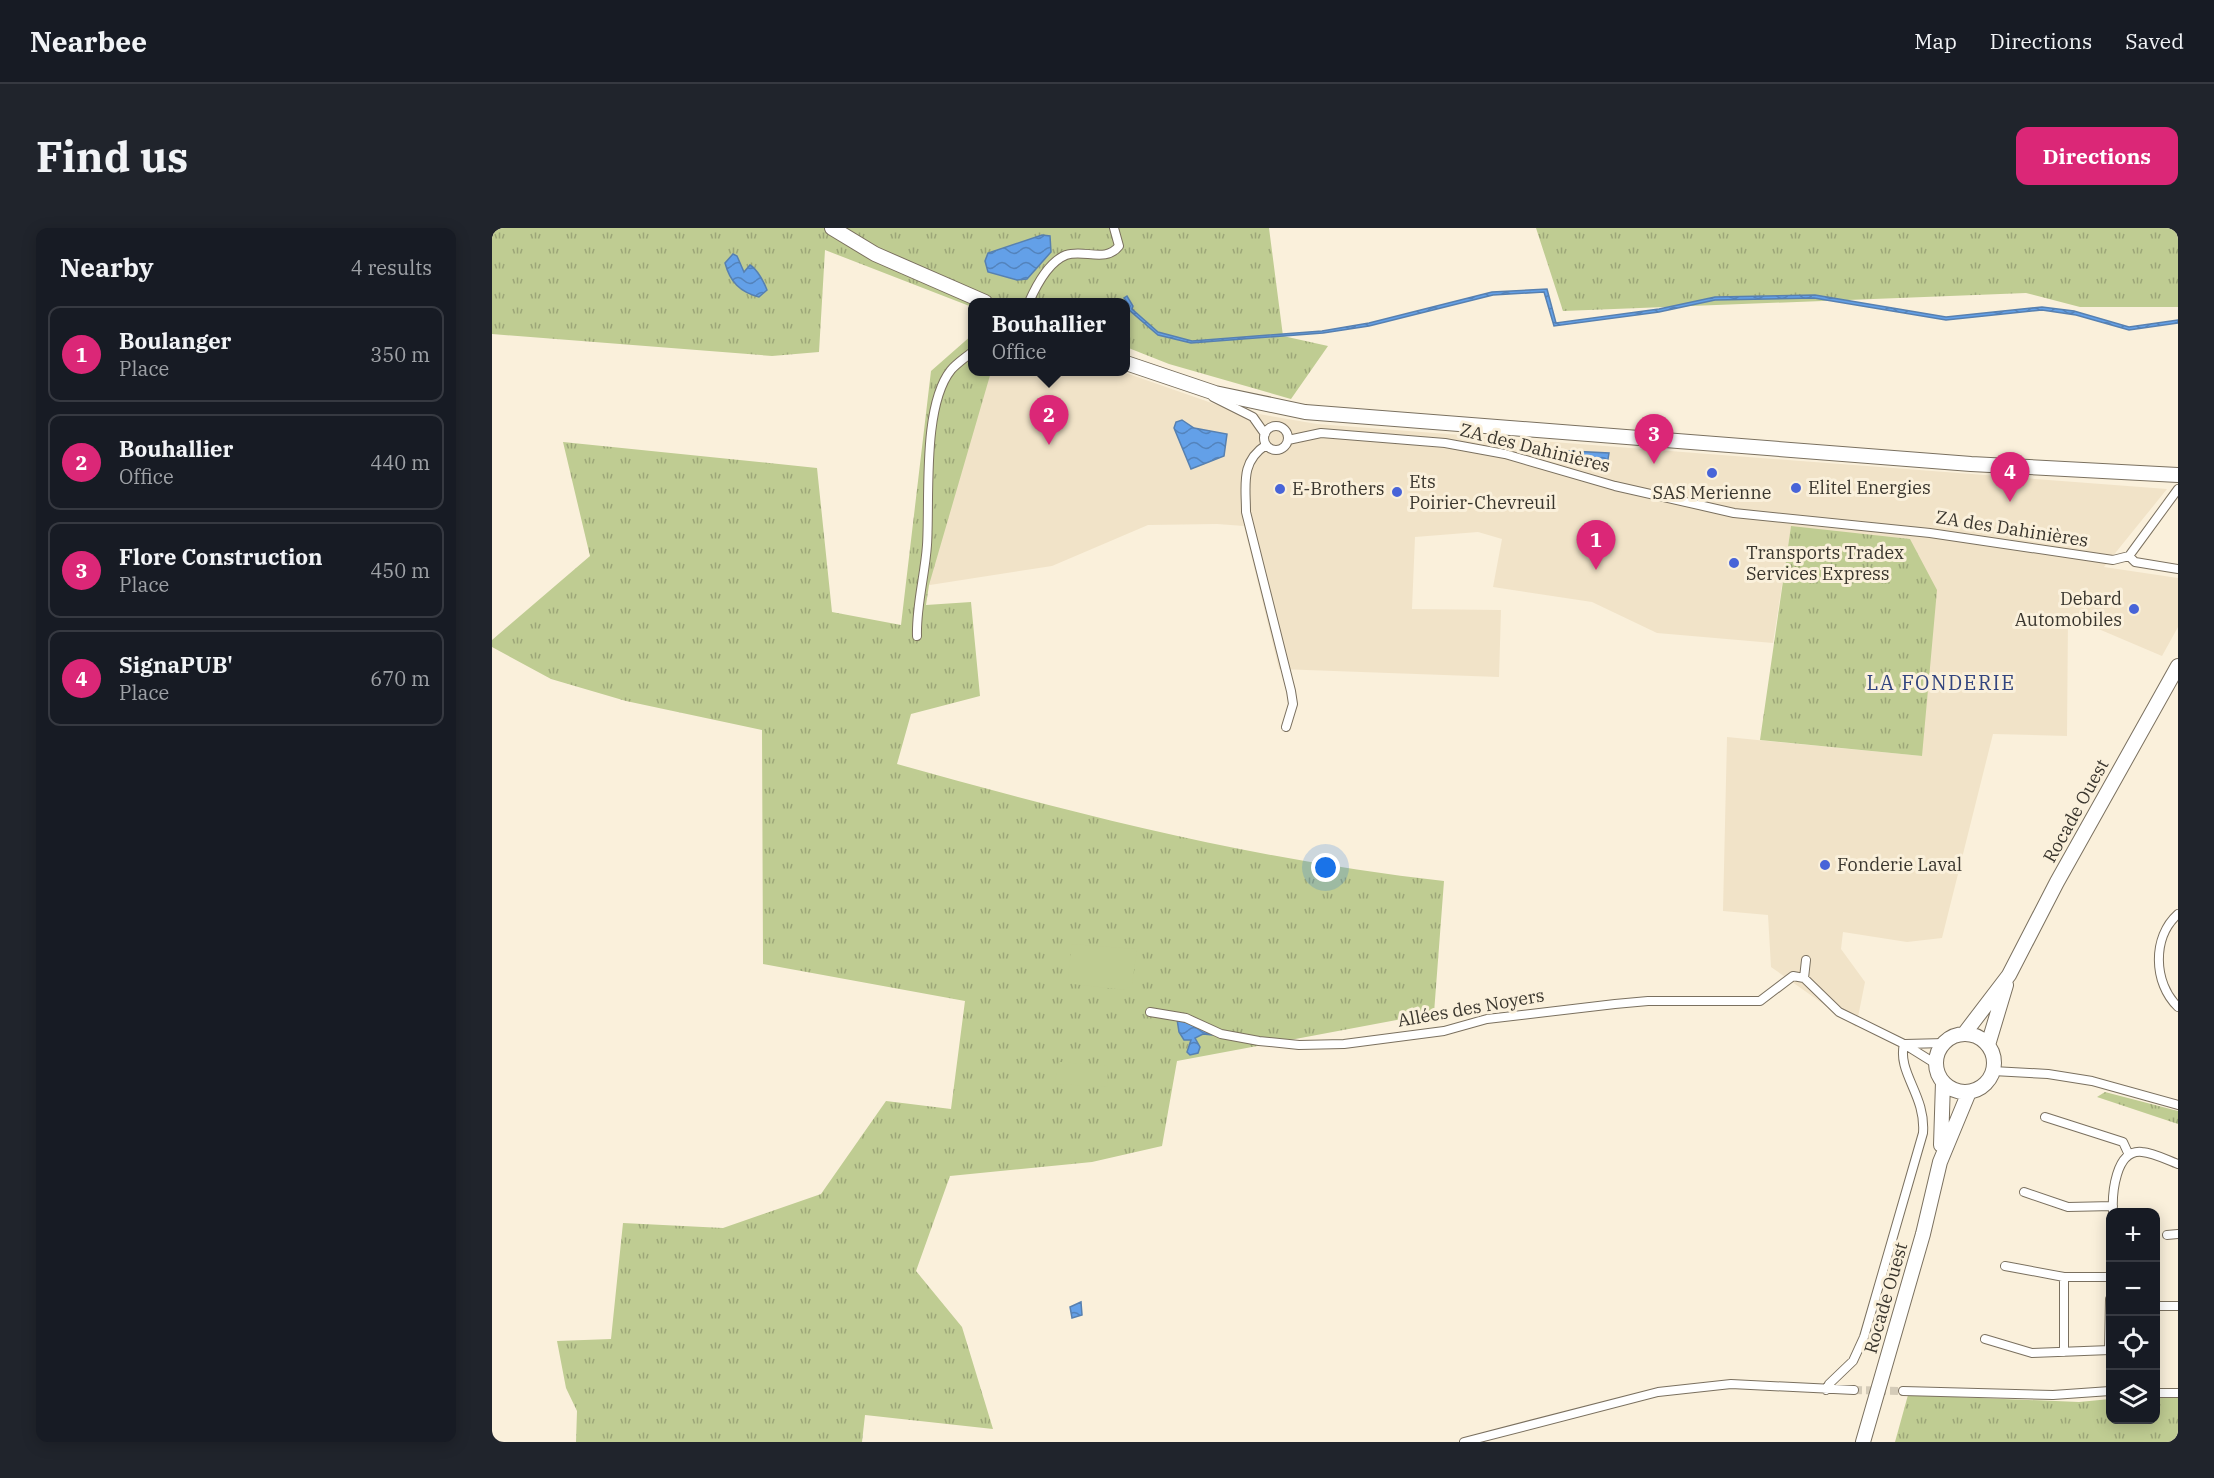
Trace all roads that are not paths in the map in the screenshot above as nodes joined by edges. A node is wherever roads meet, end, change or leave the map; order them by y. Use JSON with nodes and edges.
{"nodes":[{"id":1,"x":832,"y":228,"type":"edge"},
{"id":2,"x":1114,"y":228,"type":"edge"},
{"id":3,"x":974,"y":298,"type":"edge"},
{"id":4,"x":1032,"y":298,"type":"edge"},
{"id":5,"x":968,"y":355,"type":"edge"},
{"id":6,"x":1130,"y":365,"type":"edge"},
{"id":7,"x":1179,"y":382,"type":"junction"},
{"id":8,"x":1265,"y":434,"type":"junction"},
{"id":9,"x":1288,"y":440,"type":"junction"},
{"id":10,"x":1266,"y":445,"type":"junction"},
{"id":11,"x":2178,"y":475,"type":"edge"},
{"id":12,"x":2155,"y":476,"type":"junction"},
{"id":13,"x":2178,"y":481,"type":"edge"},
{"id":14,"x":2178,"y":489,"type":"edge"},
{"id":15,"x":2129,"y":556,"type":"junction"},
{"id":16,"x":2178,"y":569,"type":"edge"},
{"id":17,"x":917,"y":636,"type":"dead end"},
{"id":18,"x":2178,"y":666,"type":"edge"},
{"id":19,"x":1286,"y":727,"type":"dead end"},
{"id":20,"x":2178,"y":914,"type":"edge"},
{"id":21,"x":1806,"y":960,"type":"dead end"},
{"id":22,"x":2008,"y":975,"type":"junction"},
{"id":23,"x":1804,"y":978,"type":"junction"},
{"id":24,"x":2178,"y":1007,"type":"edge"},
{"id":25,"x":1150,"y":1012,"type":"dead end"},
{"id":26,"x":1964,"y":1034,"type":"junction"},
{"id":27,"x":1945,"y":1043,"type":"junction"},
{"id":28,"x":1904,"y":1044,"type":"junction"},
{"id":29,"x":1988,"y":1045,"type":"junction"},
{"id":30,"x":1936,"y":1064,"type":"junction"},
{"id":31,"x":1994,"y":1071,"type":"junction"},
{"id":32,"x":1943,"y":1082,"type":"junction"},
{"id":33,"x":1969,"y":1092,"type":"junction"},
{"id":34,"x":2178,"y":1105,"type":"edge"},
{"id":35,"x":2045,"y":1117,"type":"dead end"},
{"id":36,"x":2129,"y":1155,"type":"junction"},
{"id":37,"x":1940,"y":1162,"type":"junction"},
{"id":38,"x":2178,"y":1164,"type":"edge"},
{"id":39,"x":2024,"y":1192,"type":"dead end"},
{"id":40,"x":2113,"y":1208,"type":"edge"},
{"id":41,"x":2106,"y":1209,"type":"edge"},
{"id":42,"x":2178,"y":1234,"type":"edge"},
{"id":43,"x":2167,"y":1235,"type":"dead end"},
{"id":44,"x":2005,"y":1266,"type":"dead end"},
{"id":45,"x":2064,"y":1277,"type":"junction"},
{"id":46,"x":2106,"y":1277,"type":"edge"},
{"id":47,"x":2160,"y":1306,"type":"edge"},
{"id":48,"x":2178,"y":1306,"type":"edge"},
{"id":49,"x":1985,"y":1339,"type":"dead end"},
{"id":50,"x":2106,"y":1350,"type":"edge"},
{"id":51,"x":2064,"y":1352,"type":"junction"},
{"id":52,"x":1826,"y":1390,"type":"junction"},
{"id":53,"x":1854,"y":1390,"type":"tunnel mouth"},
{"id":54,"x":1903,"y":1391,"type":"tunnel mouth"},
{"id":55,"x":2106,"y":1391,"type":"edge"},
{"id":56,"x":2160,"y":1393,"type":"edge"},
{"id":57,"x":2178,"y":1394,"type":"edge"},
{"id":58,"x":1464,"y":1442,"type":"edge"},
{"id":59,"x":1863,"y":1442,"type":"edge"}],
"edges":[{"from":1,"to":3,"type":"main road"},
{"from":2,"to":4,"type":"street"},
{"from":5,"to":17,"type":"street"},
{"from":6,"to":7,"type":"main road"},
{"from":7,"to":8,"type":"street"},
{"from":7,"to":12,"type":"main road"},
{"from":8,"to":9,"type":"street"},
{"from":8,"to":10,"type":"street"},
{"from":9,"to":10,"type":"street"},
{"from":9,"to":15,"type":"street","name":"ZA des Dahinières"},
{"from":10,"to":19,"type":"street"},
{"from":11,"to":12,"type":"main road"},
{"from":12,"to":13,"type":"main road"},
{"from":14,"to":15,"type":"street"},
{"from":15,"to":16,"type":"street","name":"ZA des Dahinières"},
{"from":18,"to":22,"type":"main road","name":"Rocade Ouest"},
{"from":20,"to":24,"type":"street"},
{"from":21,"to":23,"type":"street"},
{"from":22,"to":26,"type":"main road","name":"Rocade Ouest"},
{"from":22,"to":29,"type":"main road","name":"Rocade Ouest"},
{"from":23,"to":25,"type":"street","name":"Allées des Noyers"},
{"from":23,"to":28,"type":"street"},
{"from":26,"to":27,"type":"main road"},
{"from":26,"to":29,"type":"main road"},
{"from":27,"to":28,"type":"street"},
{"from":27,"to":30,"type":"main road"},
{"from":28,"to":30,"type":"street"},
{"from":28,"to":52,"type":"street"},
{"from":29,"to":31,"type":"main road"},
{"from":30,"to":32,"type":"main road"},
{"from":31,"to":33,"type":"main road"},
{"from":31,"to":34,"type":"street"},
{"from":32,"to":33,"type":"main road"},
{"from":32,"to":37,"type":"main road","name":"Rocade Ouest"},
{"from":33,"to":37,"type":"main road","name":"Rocade Ouest"},
{"from":35,"to":36,"type":"street"},
{"from":36,"to":38,"type":"street"},
{"from":36,"to":40,"type":"street"},
{"from":37,"to":59,"type":"main road","name":"Rocade Ouest"},
{"from":39,"to":41,"type":"street"},
{"from":42,"to":43,"type":"street"},
{"from":44,"to":45,"type":"street"},
{"from":45,"to":46,"type":"street"},
{"from":45,"to":51,"type":"street"},
{"from":47,"to":48,"type":"street"},
{"from":49,"to":51,"type":"street"},
{"from":50,"to":51,"type":"street"},
{"from":52,"to":53,"type":"street"},
{"from":52,"to":58,"type":"street"},
{"from":54,"to":55,"type":"street"},
{"from":56,"to":57,"type":"street"}]}
